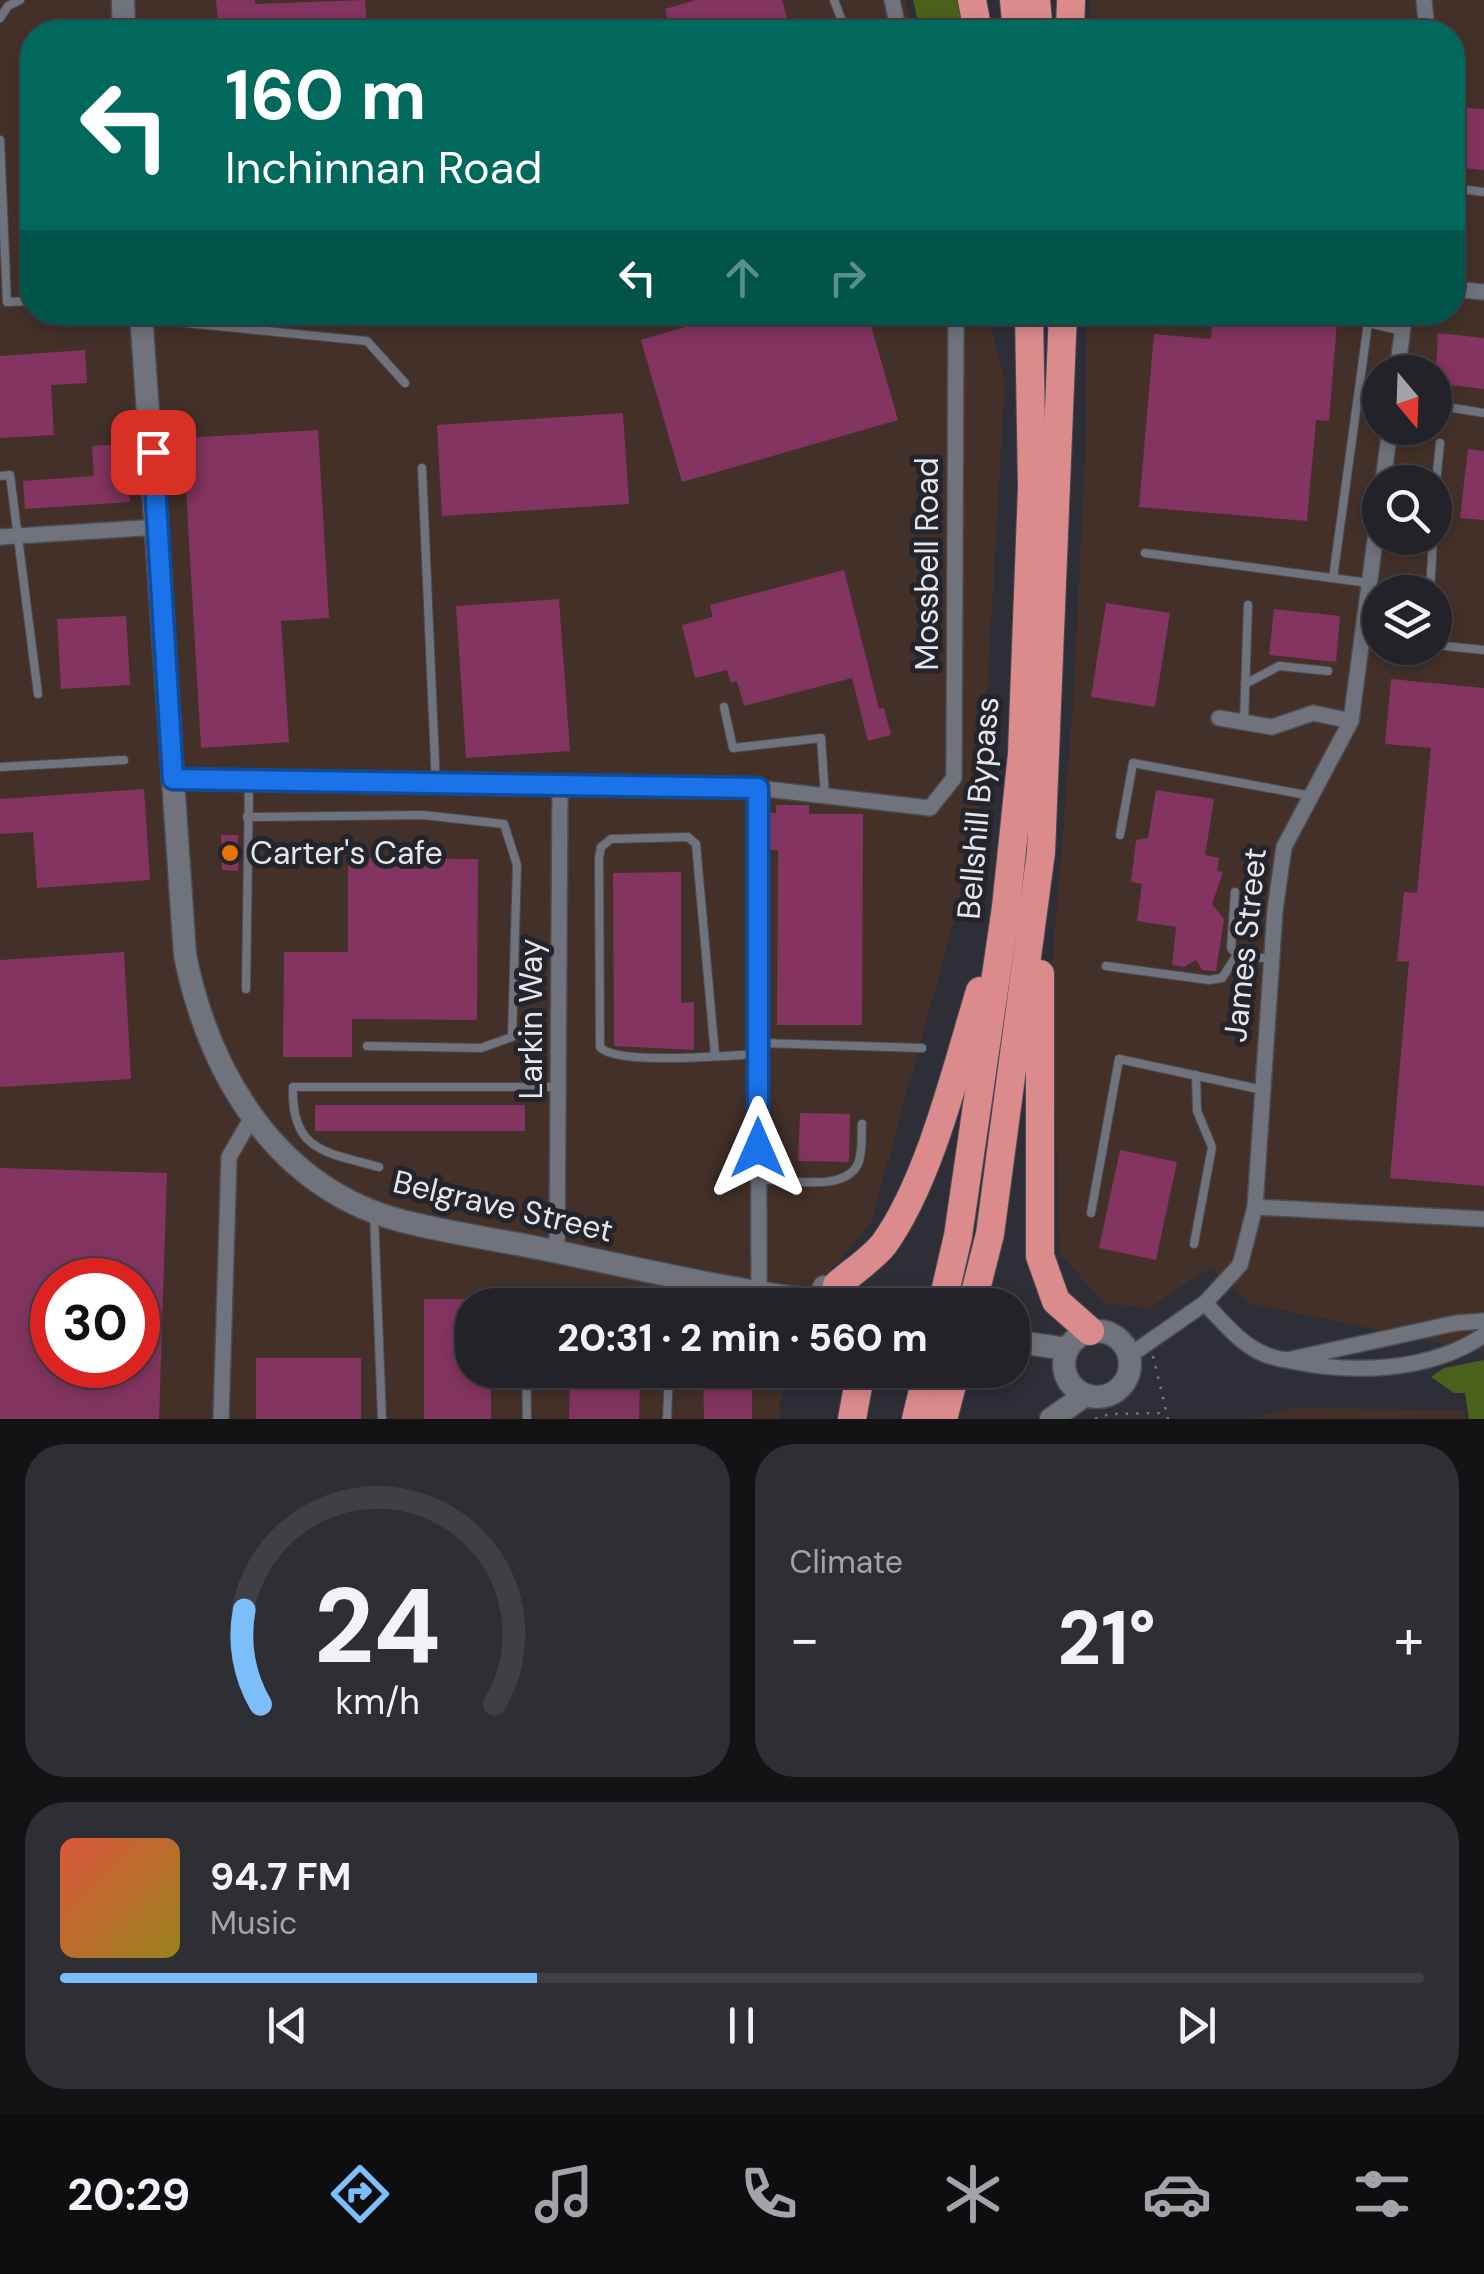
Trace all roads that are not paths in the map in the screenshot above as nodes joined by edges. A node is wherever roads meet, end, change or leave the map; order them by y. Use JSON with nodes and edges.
{"nodes":[{"id":1,"x":20,"y":0,"type":"edge"},
{"id":2,"x":0,"y":18,"type":"edge"},
{"id":3,"x":0,"y":140,"type":"edge"},
{"id":4,"x":20,"y":301,"type":"edge"},
{"id":5,"x":140,"y":325,"type":"edge"},
{"id":6,"x":224,"y":325,"type":"edge"},
{"id":7,"x":956,"y":325,"type":"edge"},
{"id":8,"x":1028,"y":325,"type":"edge"},
{"id":9,"x":1061,"y":325,"type":"edge"},
{"id":10,"x":1368,"y":325,"type":"edge"},
{"id":11,"x":1376,"y":325,"type":"edge"},
{"id":12,"x":1403,"y":325,"type":"edge"},
{"id":13,"x":1402,"y":331,"type":"junction"},
{"id":14,"x":1399,"y":355,"type":"edge"},
{"id":15,"x":405,"y":382,"type":"dead end"},
{"id":16,"x":1452,"y":407,"type":"edge"},
{"id":17,"x":1484,"y":412,"type":"edge"},
{"id":18,"x":422,"y":468,"type":"dead end"},
{"id":19,"x":0,"y":476,"type":"edge"},
{"id":20,"x":159,"y":526,"type":"junction"},
{"id":21,"x":18,"y":535,"type":"junction"},
{"id":22,"x":0,"y":537,"type":"edge"},
{"id":23,"x":1145,"y":552,"type":"dead end"},
{"id":24,"x":1334,"y":578,"type":"junction"},
{"id":25,"x":1362,"y":582,"type":"edge"},
{"id":26,"x":1248,"y":605,"type":"dead end"},
{"id":27,"x":1362,"y":637,"type":"edge"},
{"id":28,"x":1452,"y":646,"type":"edge"},
{"id":29,"x":1484,"y":650,"type":"edge"},
{"id":30,"x":1328,"y":671,"type":"dead end"},
{"id":31,"x":1245,"y":684,"type":"junction"},
{"id":32,"x":38,"y":694,"type":"dead end"},
{"id":33,"x":724,"y":706,"type":"dead end"},
{"id":34,"x":1219,"y":718,"type":"dead end"},
{"id":35,"x":1352,"y":720,"type":"junction"},
{"id":36,"x":1244,"y":722,"type":"junction"},
{"id":37,"x":124,"y":760,"type":"dead end"},
{"id":38,"x":0,"y":767,"type":"edge"},
{"id":39,"x":250,"y":778,"type":"junction"},
{"id":40,"x":173,"y":779,"type":"junction"},
{"id":41,"x":436,"y":785,"type":"junction"},
{"id":42,"x":560,"y":787,"type":"junction"},
{"id":43,"x":758,"y":788,"type":"junction"},
{"id":44,"x":825,"y":796,"type":"junction"},
{"id":45,"x":1312,"y":796,"type":"junction"},
{"id":46,"x":247,"y":816,"type":"junction"},
{"id":47,"x":1120,"y":836,"type":"dead end"},
{"id":48,"x":1041,"y":852,"type":"junction"},
{"id":49,"x":1235,"y":892,"type":"dead end"},
{"id":50,"x":1006,"y":907,"type":"junction"},
{"id":51,"x":1237,"y":955,"type":"junction"},
{"id":52,"x":1272,"y":960,"type":"junction"},
{"id":53,"x":1106,"y":966,"type":"dead end"},
{"id":54,"x":246,"y":989,"type":"dead end"},
{"id":55,"x":367,"y":1046,"type":"dead end"},
{"id":56,"x":758,"y":1048,"type":"junction"},
{"id":57,"x":922,"y":1048,"type":"dead end"},
{"id":58,"x":715,"y":1055,"type":"junction"},
{"id":59,"x":1196,"y":1075,"type":"junction"},
{"id":60,"x":558,"y":1086,"type":"junction"},
{"id":61,"x":1263,"y":1090,"type":"junction"},
{"id":62,"x":251,"y":1119,"type":"junction"},
{"id":63,"x":862,"y":1124,"type":"dead end"},
{"id":64,"x":379,"y":1167,"type":"dead end"},
{"id":65,"x":758,"y":1180,"type":"junction"},
{"id":66,"x":1256,"y":1207,"type":"junction"},
{"id":67,"x":374,"y":1211,"type":"junction"},
{"id":68,"x":1091,"y":1213,"type":"dead end"},
{"id":69,"x":1484,"y":1218,"type":"edge"},
{"id":70,"x":1194,"y":1244,"type":"dead end"},
{"id":71,"x":557,"y":1252,"type":"junction"},
{"id":72,"x":671,"y":1276,"type":"junction"},
{"id":73,"x":837,"y":1284,"type":"junction"},
{"id":74,"x":671,"y":1288,"type":"edge"},
{"id":75,"x":730,"y":1288,"type":"edge"},
{"id":76,"x":759,"y":1288,"type":"edge"},
{"id":77,"x":822,"y":1288,"type":"edge"},
{"id":78,"x":845,"y":1288,"type":"edge"},
{"id":79,"x":946,"y":1288,"type":"edge"},
{"id":80,"x":976,"y":1288,"type":"edge"},
{"id":81,"x":1205,"y":1303,"type":"junction"},
{"id":82,"x":1484,"y":1321,"type":"edge"},
{"id":83,"x":1090,"y":1331,"type":"junction"},
{"id":84,"x":1484,"y":1335,"type":"edge"},
{"id":85,"x":1030,"y":1343,"type":"edge"},
{"id":86,"x":1067,"y":1349,"type":"junction"},
{"id":87,"x":1129,"y":1356,"type":"junction"},
{"id":88,"x":1286,"y":1360,"type":"junction"},
{"id":89,"x":526,"y":1388,"type":"edge"},
{"id":90,"x":669,"y":1388,"type":"edge"},
{"id":91,"x":858,"y":1388,"type":"edge"},
{"id":92,"x":924,"y":1388,"type":"edge"},
{"id":93,"x":952,"y":1388,"type":"edge"},
{"id":94,"x":1084,"y":1396,"type":"junction"},
{"id":95,"x":221,"y":1419,"type":"edge"},
{"id":96,"x":382,"y":1419,"type":"edge"},
{"id":97,"x":527,"y":1419,"type":"edge"},
{"id":98,"x":668,"y":1419,"type":"edge"},
{"id":99,"x":852,"y":1419,"type":"edge"},
{"id":100,"x":916,"y":1419,"type":"edge"},
{"id":101,"x":944,"y":1419,"type":"edge"},
{"id":102,"x":1051,"y":1419,"type":"edge"}],
"edges":[{"from":1,"to":2,"type":"lane"},
{"from":3,"to":4,"type":"lane"},
{"from":5,"to":20,"type":"street","name":"Belgrave Street"},
{"from":6,"to":15,"type":"lane"},
{"from":7,"to":44,"type":"street","name":"Mossbell Road"},
{"from":8,"to":50,"type":"highway","name":"Bellshill Bypass"},
{"from":9,"to":48,"type":"highway","name":"Bellshill Bypass"},
{"from":10,"to":24,"type":"lane"},
{"from":11,"to":13,"type":"lane"},
{"from":12,"to":13,"type":"street"},
{"from":13,"to":14,"type":"street"},
{"from":16,"to":17,"type":"lane"},
{"from":18,"to":41,"type":"lane"},
{"from":19,"to":21,"type":"lane"},
{"from":20,"to":21,"type":"street"},
{"from":20,"to":40,"type":"street","name":"Belgrave Street"},
{"from":21,"to":22,"type":"street"},
{"from":21,"to":32,"type":"lane"},
{"from":23,"to":24,"type":"lane"},
{"from":24,"to":25,"type":"lane"},
{"from":26,"to":31,"type":"lane"},
{"from":27,"to":35,"type":"street","name":"James Street"},
{"from":28,"to":29,"type":"lane"},
{"from":30,"to":31,"type":"lane"},
{"from":31,"to":36,"type":"lane"},
{"from":33,"to":44,"type":"lane"},
{"from":34,"to":36,"type":"street"},
{"from":35,"to":36,"type":"street"},
{"from":35,"to":45,"type":"street","name":"James Street"},
{"from":37,"to":38,"type":"lane"},
{"from":39,"to":40,"type":"street"},
{"from":39,"to":41,"type":"street"},
{"from":39,"to":46,"type":"lane"},
{"from":40,"to":62,"type":"street","name":"Belgrave Street"},
{"from":41,"to":42,"type":"street"},
{"from":42,"to":43,"type":"street"},
{"from":42,"to":60,"type":"street","name":"Larkin Way"},
{"from":43,"to":44,"type":"street"},
{"from":43,"to":56,"type":"street"},
{"from":45,"to":47,"type":"lane"},
{"from":45,"to":52,"type":"street","name":"James Street"},
{"from":46,"to":54,"type":"lane"},
{"from":46,"to":55,"type":"lane"},
{"from":48,"to":80,"type":"highway","name":"Bellshill Bypass"},
{"from":48,"to":83,"type":"highway"},
{"from":49,"to":51,"type":"lane"},
{"from":50,"to":73,"type":"highway"},
{"from":50,"to":79,"type":"highway","name":"Bellshill Bypass"},
{"from":51,"to":52,"type":"lane"},
{"from":51,"to":53,"type":"lane"},
{"from":52,"to":61,"type":"street","name":"James Street"},
{"from":56,"to":57,"type":"lane"},
{"from":56,"to":58,"type":"lane"},
{"from":56,"to":65,"type":"street"},
{"from":58,"to":58,"type":"lane"},
{"from":59,"to":61,"type":"lane"},
{"from":59,"to":68,"type":"lane"},
{"from":59,"to":70,"type":"lane"},
{"from":60,"to":64,"type":"lane"},
{"from":60,"to":71,"type":"street","name":"Larkin Way"},
{"from":61,"to":66,"type":"street","name":"James Street"},
{"from":62,"to":67,"type":"street","name":"Belgrave Street"},
{"from":62,"to":95,"type":"street"},
{"from":63,"to":65,"type":"lane"},
{"from":65,"to":76,"type":"street"},
{"from":66,"to":69,"type":"street"},
{"from":66,"to":81,"type":"street","name":"James Street"},
{"from":67,"to":71,"type":"street","name":"Belgrave Street"},
{"from":67,"to":96,"type":"lane"},
{"from":71,"to":72,"type":"street","name":"Belgrave Street"},
{"from":72,"to":74,"type":"lane"},
{"from":72,"to":75,"type":"street","name":"Belgrave Street"},
{"from":73,"to":77,"type":"street"},
{"from":73,"to":78,"type":"street"},
{"from":81,"to":87,"type":"street","name":"James Street"},
{"from":81,"to":88,"type":"street"},
{"from":82,"to":88,"type":"street"},
{"from":83,"to":86,"type":"street"},
{"from":83,"to":87,"type":"street"},
{"from":84,"to":88,"type":"street"},
{"from":85,"to":86,"type":"street"},
{"from":86,"to":94,"type":"street"},
{"from":87,"to":94,"type":"street","name":"James Street"},
{"from":89,"to":97,"type":"lane"},
{"from":90,"to":98,"type":"lane"},
{"from":91,"to":99,"type":"highway"},
{"from":92,"to":100,"type":"highway"},
{"from":93,"to":101,"type":"highway"},
{"from":94,"to":102,"type":"street"}]}
